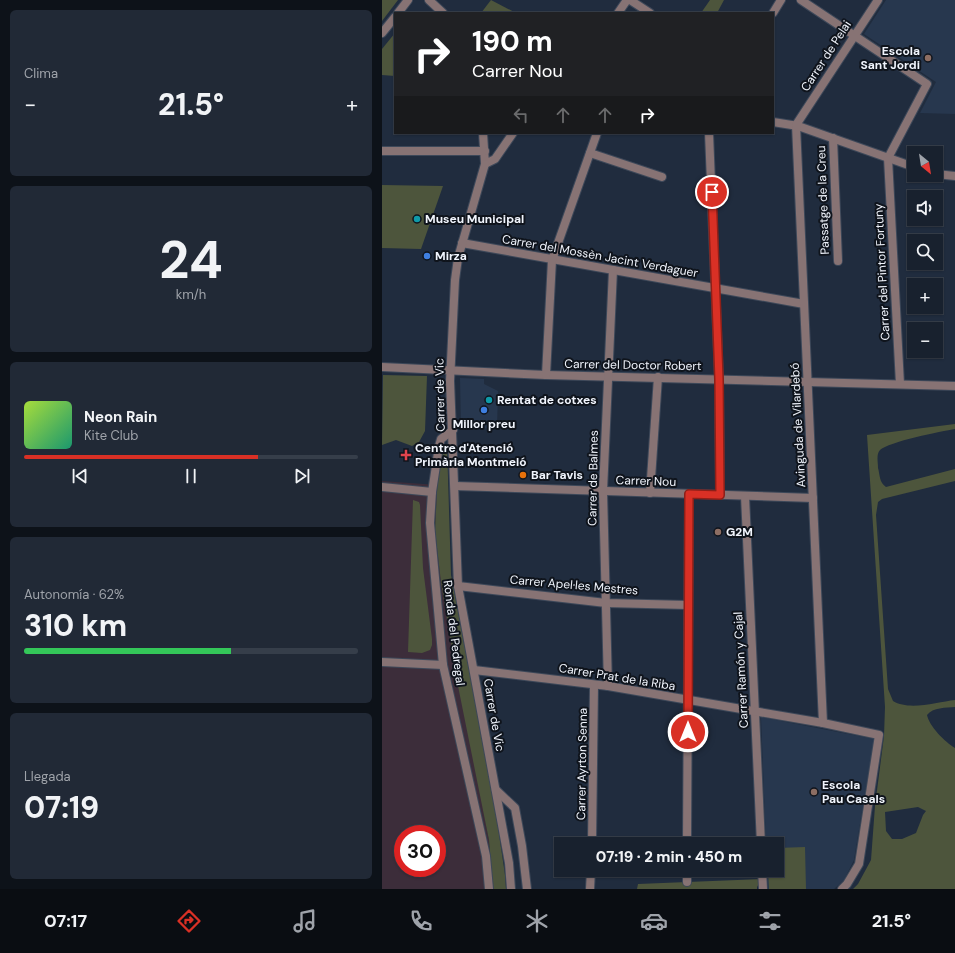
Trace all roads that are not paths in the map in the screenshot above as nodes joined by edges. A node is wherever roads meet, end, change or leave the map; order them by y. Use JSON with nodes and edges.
{"nodes":[{"id":1,"x":408,"y":0,"type":"edge"},
{"id":2,"x":429,"y":0,"type":"edge"},
{"id":3,"x":629,"y":0,"type":"edge"},
{"id":4,"x":781,"y":0,"type":"edge"},
{"id":5,"x":801,"y":0,"type":"edge"},
{"id":6,"x":878,"y":0,"type":"edge"},
{"id":7,"x":399,"y":12,"type":"edge"},
{"id":8,"x":442,"y":12,"type":"edge"},
{"id":9,"x":619,"y":12,"type":"edge"},
{"id":10,"x":648,"y":12,"type":"edge"},
{"id":11,"x":774,"y":12,"type":"edge"},
{"id":12,"x":394,"y":18,"type":"edge"},
{"id":13,"x":382,"y":33,"type":"edge"},
{"id":14,"x":854,"y":35,"type":"junction"},
{"id":15,"x":774,"y":122,"type":"edge"},
{"id":16,"x":796,"y":125,"type":"junction"},
{"id":17,"x":483,"y":134,"type":"edge"},
{"id":18,"x":512,"y":134,"type":"edge"},
{"id":19,"x":597,"y":134,"type":"edge"},
{"id":20,"x":709,"y":134,"type":"edge"},
{"id":21,"x":833,"y":138,"type":"junction"},
{"id":22,"x":382,"y":151,"type":"edge"},
{"id":23,"x":485,"y":151,"type":"junction"},
{"id":24,"x":590,"y":153,"type":"junction"},
{"id":25,"x":888,"y":158,"type":"junction"},
{"id":26,"x":485,"y":164,"type":"junction"},
{"id":27,"x":907,"y":165,"type":"edge"},
{"id":28,"x":943,"y":175,"type":"edge"},
{"id":29,"x":955,"y":176,"type":"edge"},
{"id":30,"x":662,"y":177,"type":"dead end"},
{"id":31,"x":462,"y":244,"type":"junction"},
{"id":32,"x":552,"y":260,"type":"junction"},
{"id":33,"x":838,"y":261,"type":"dead end"},
{"id":34,"x":613,"y":270,"type":"junction"},
{"id":35,"x":716,"y":288,"type":"junction"},
{"id":36,"x":804,"y":304,"type":"junction"},
{"id":37,"x":382,"y":368,"type":"edge"},
{"id":38,"x":450,"y":370,"type":"junction"},
{"id":39,"x":546,"y":375,"type":"junction"},
{"id":40,"x":608,"y":376,"type":"junction"},
{"id":41,"x":658,"y":377,"type":"junction"},
{"id":42,"x":719,"y":379,"type":"junction"},
{"id":43,"x":808,"y":381,"type":"junction"},
{"id":44,"x":900,"y":384,"type":"junction"},
{"id":45,"x":955,"y":386,"type":"edge"},
{"id":46,"x":453,"y":430,"type":"junction"},
{"id":47,"x":455,"y":486,"type":"junction"},
{"id":48,"x":382,"y":487,"type":"edge"},
{"id":49,"x":603,"y":491,"type":"junction"},
{"id":50,"x":432,"y":492,"type":"junction"},
{"id":51,"x":650,"y":493,"type":"junction"},
{"id":52,"x":689,"y":494,"type":"junction"},
{"id":53,"x":720,"y":495,"type":"junction"},
{"id":54,"x":745,"y":496,"type":"junction"},
{"id":55,"x":813,"y":498,"type":"junction"},
{"id":56,"x":458,"y":586,"type":"junction"},
{"id":57,"x":606,"y":603,"type":"junction"},
{"id":58,"x":688,"y":605,"type":"junction"},
{"id":59,"x":382,"y":662,"type":"edge"},
{"id":60,"x":443,"y":665,"type":"junction"},
{"id":61,"x":474,"y":670,"type":"junction"},
{"id":62,"x":594,"y":684,"type":"junction"},
{"id":63,"x":608,"y":686,"type":"junction"},
{"id":64,"x":689,"y":700,"type":"junction"},
{"id":65,"x":755,"y":712,"type":"junction"},
{"id":66,"x":823,"y":723,"type":"junction"},
{"id":67,"x":496,"y":790,"type":"junction"},
{"id":68,"x":592,"y":837,"type":"edge"},
{"id":69,"x":687,"y":837,"type":"edge"},
{"id":70,"x":761,"y":837,"type":"edge"},
{"id":71,"x":591,"y":877,"type":"edge"},
{"id":72,"x":687,"y":877,"type":"edge"},
{"id":73,"x":762,"y":877,"type":"edge"},
{"id":74,"x":687,"y":882,"type":"dead end"},
{"id":75,"x":489,"y":889,"type":"edge"},
{"id":76,"x":511,"y":889,"type":"edge"},
{"id":77,"x":527,"y":889,"type":"edge"},
{"id":78,"x":590,"y":889,"type":"edge"},
{"id":79,"x":763,"y":889,"type":"edge"},
{"id":80,"x":842,"y":889,"type":"edge"}],
"edges":[{"from":1,"to":7,"type":"street"},
{"from":2,"to":8,"type":"street"},
{"from":3,"to":9,"type":"street"},
{"from":3,"to":10,"type":"street"},
{"from":4,"to":11,"type":"street"},
{"from":5,"to":14,"type":"street"},
{"from":6,"to":14,"type":"street","name":"Carrer de Pelai"},
{"from":12,"to":13,"type":"street"},
{"from":14,"to":16,"type":"street","name":"Carrer de Pelai"},
{"from":14,"to":25,"type":"street"},
{"from":15,"to":16,"type":"street"},
{"from":16,"to":21,"type":"street"},
{"from":16,"to":36,"type":"street","name":"Avinguda de Vilardebó"},
{"from":17,"to":23,"type":"street","name":"Carrer de Vic"},
{"from":18,"to":26,"type":"street"},
{"from":19,"to":24,"type":"street"},
{"from":20,"to":35,"type":"street"},
{"from":21,"to":25,"type":"street"},
{"from":21,"to":33,"type":"street","name":"Passatge de la Creu"},
{"from":22,"to":23,"type":"street"},
{"from":23,"to":26,"type":"street","name":"Carrer de Vic"},
{"from":24,"to":30,"type":"street"},
{"from":24,"to":32,"type":"street"},
{"from":25,"to":27,"type":"street"},
{"from":25,"to":44,"type":"street","name":"Carrer del Pintor Fortuny"},
{"from":26,"to":31,"type":"street","name":"Carrer de Vic"},
{"from":28,"to":29,"type":"street"},
{"from":31,"to":32,"type":"street","name":"Carrer del Mossèn Jacint Verdaguer"},
{"from":31,"to":38,"type":"street","name":"Carrer de Vic"},
{"from":32,"to":34,"type":"street","name":"Carrer del Mossèn Jacint Verdaguer"},
{"from":32,"to":39,"type":"street"},
{"from":34,"to":35,"type":"street","name":"Carrer del Mossèn Jacint Verdaguer"},
{"from":34,"to":40,"type":"street","name":"Carrer de Balmes"},
{"from":35,"to":36,"type":"street","name":"Carrer del Mossèn Jacint Verdaguer"},
{"from":35,"to":42,"type":"street"},
{"from":36,"to":43,"type":"street","name":"Avinguda de Vilardebó"},
{"from":37,"to":38,"type":"street","name":"Carrer del Doctor Robert"},
{"from":38,"to":39,"type":"street","name":"Carrer del Doctor Robert"},
{"from":38,"to":46,"type":"street","name":"Carrer de Vic"},
{"from":39,"to":40,"type":"street","name":"Carrer del Doctor Robert"},
{"from":40,"to":41,"type":"street","name":"Carrer del Doctor Robert"},
{"from":40,"to":49,"type":"street","name":"Carrer de Balmes"},
{"from":41,"to":42,"type":"street","name":"Carrer del Doctor Robert"},
{"from":41,"to":51,"type":"street"},
{"from":42,"to":43,"type":"street","name":"Carrer del Doctor Robert"},
{"from":42,"to":53,"type":"street"},
{"from":43,"to":44,"type":"street","name":"Carrer del Doctor Robert"},
{"from":43,"to":55,"type":"street","name":"Avinguda de Vilardebó"},
{"from":44,"to":45,"type":"street","name":"Carrer del Doctor Robert"},
{"from":46,"to":47,"type":"street","name":"Carrer de Vic"},
{"from":46,"to":50,"type":"street","name":"Ronda del Pedregal"},
{"from":47,"to":49,"type":"street","name":"Carrer Nou"},
{"from":47,"to":56,"type":"street","name":"Carrer de Vic"},
{"from":48,"to":50,"type":"street"},
{"from":49,"to":51,"type":"street","name":"Carrer Nou"},
{"from":49,"to":57,"type":"street","name":"Carrer de Balmes"},
{"from":50,"to":60,"type":"street","name":"Ronda del Pedregal"},
{"from":51,"to":52,"type":"street","name":"Carrer Nou"},
{"from":52,"to":53,"type":"street","name":"Carrer Nou"},
{"from":52,"to":58,"type":"street"},
{"from":53,"to":54,"type":"street","name":"Carrer Nou"},
{"from":54,"to":55,"type":"street","name":"Carrer Nou"},
{"from":54,"to":65,"type":"street","name":"Carrer Ramón y Cajal"},
{"from":55,"to":66,"type":"street","name":"Avinguda de Vilardebó"},
{"from":56,"to":57,"type":"street","name":"Carrer Apel·les Mestres"},
{"from":56,"to":61,"type":"street","name":"Carrer de Vic"},
{"from":57,"to":58,"type":"street","name":"Carrer Apel·les Mestres"},
{"from":57,"to":63,"type":"street","name":"Carrer de Balmes"},
{"from":58,"to":64,"type":"street"},
{"from":59,"to":60,"type":"street"},
{"from":60,"to":75,"type":"street","name":"Ronda del Pedregal"},
{"from":61,"to":62,"type":"street","name":"Carrer Prat de la Riba"},
{"from":61,"to":67,"type":"street","name":"Carrer de Vic"},
{"from":62,"to":63,"type":"street","name":"Carrer Prat de la Riba"},
{"from":62,"to":68,"type":"street","name":"Carrer Ayrton Senna"},
{"from":63,"to":64,"type":"street","name":"Carrer Prat de la Riba"},
{"from":64,"to":65,"type":"street","name":"Carrer Prat de la Riba"},
{"from":64,"to":69,"type":"street"},
{"from":65,"to":66,"type":"street","name":"Carrer Prat de la Riba"},
{"from":65,"to":70,"type":"street","name":"Carrer Ramón y Cajal"},
{"from":66,"to":80,"type":"street","name":"Carrer Prat de la Riba"},
{"from":67,"to":76,"type":"street","name":"Carrer de Vic"},
{"from":67,"to":77,"type":"street"},
{"from":71,"to":78,"type":"street"},
{"from":72,"to":74,"type":"street"},
{"from":73,"to":79,"type":"street"}]}
